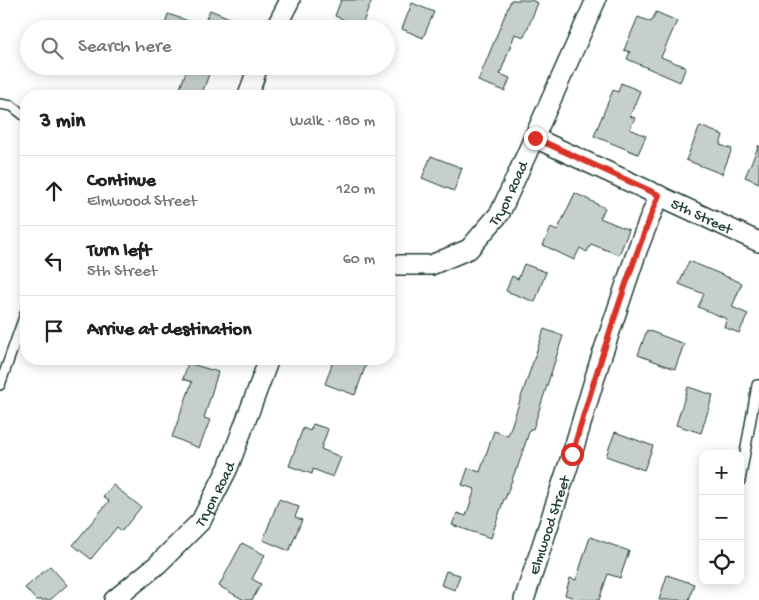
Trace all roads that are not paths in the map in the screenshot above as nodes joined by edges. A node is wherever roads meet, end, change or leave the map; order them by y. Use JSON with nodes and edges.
{"nodes":[{"id":1,"x":290,"y":0,"type":"edge"},
{"id":2,"x":596,"y":0,"type":"edge"},
{"id":3,"x":280,"y":20,"type":"edge"},
{"id":4,"x":255,"y":75,"type":"edge"},
{"id":5,"x":250,"y":90,"type":"edge"},
{"id":6,"x":0,"y":104,"type":"edge"},
{"id":7,"x":20,"y":112,"type":"edge"},
{"id":8,"x":535,"y":138,"type":"junction"},
{"id":9,"x":659,"y":195,"type":"junction"},
{"id":10,"x":759,"y":242,"type":"edge"},
{"id":11,"x":395,"y":265,"type":"edge"},
{"id":12,"x":20,"y":328,"type":"edge"},
{"id":13,"x":267,"y":365,"type":"edge"},
{"id":14,"x":0,"y":385,"type":"edge"},
{"id":15,"x":759,"y":385,"type":"edge"},
{"id":16,"x":744,"y":458,"type":"edge"},
{"id":17,"x":114,"y":600,"type":"edge"},
{"id":18,"x":524,"y":600,"type":"edge"}],
"edges":[{"from":1,"to":3,"type":"street"},
{"from":2,"to":8,"type":"street","name":"Tryon Road"},
{"from":4,"to":5,"type":"street"},
{"from":6,"to":7,"type":"lane"},
{"from":8,"to":9,"type":"street","name":"5th Street"},
{"from":8,"to":11,"type":"street","name":"Tryon Road"},
{"from":9,"to":10,"type":"street","name":"5th Street"},
{"from":9,"to":18,"type":"street","name":"Elmwood Street"},
{"from":12,"to":14,"type":"lane"},
{"from":13,"to":17,"type":"street","name":"Tryon Road"},
{"from":15,"to":16,"type":"lane"}]}
